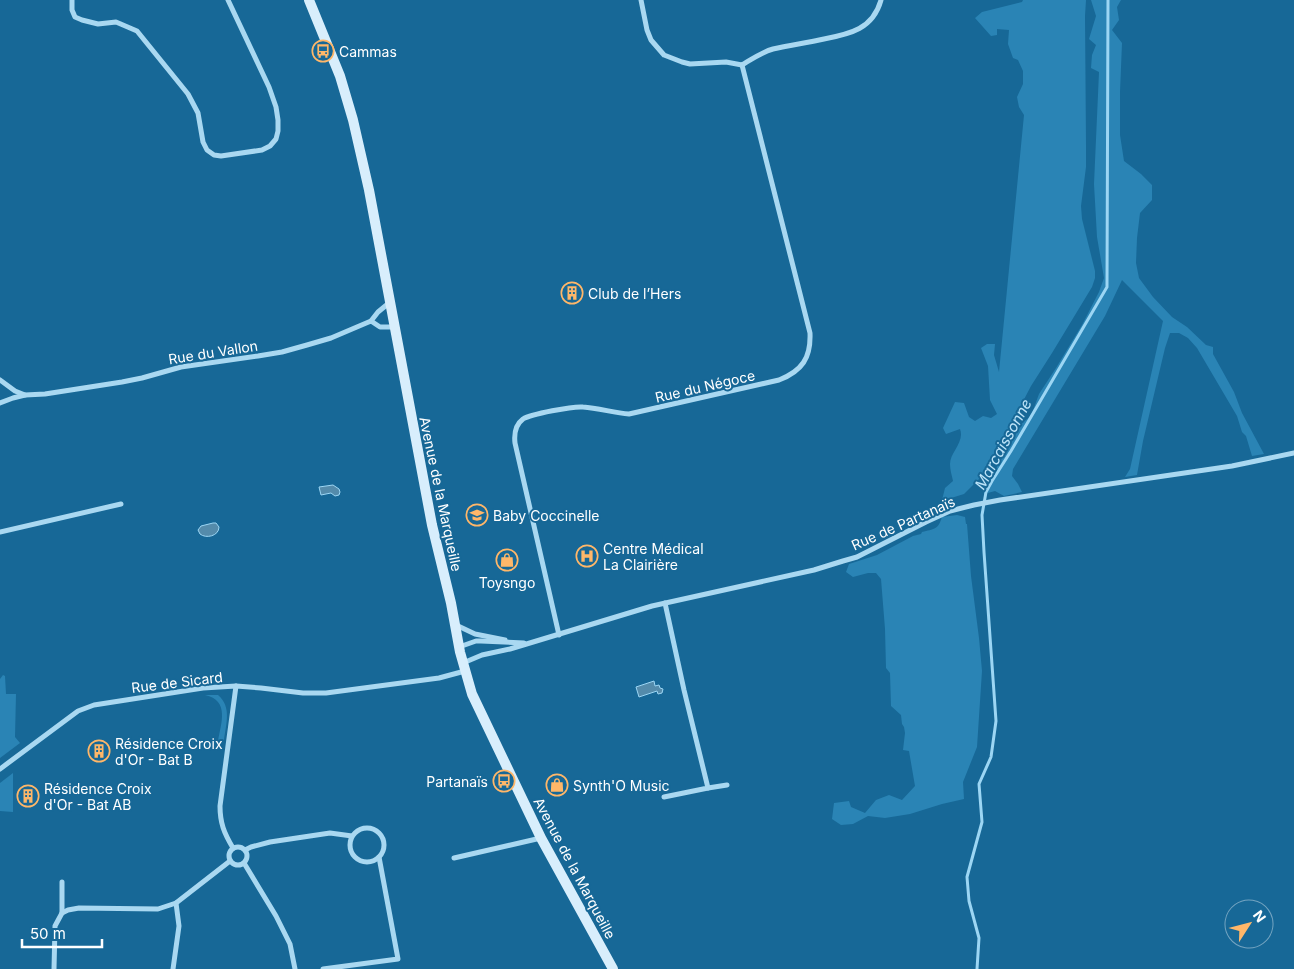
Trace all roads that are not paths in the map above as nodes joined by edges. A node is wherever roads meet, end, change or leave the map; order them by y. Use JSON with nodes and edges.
{"nodes":[{"id":1,"x":72,"y":0,"type":"edge"},
{"id":2,"x":228,"y":0,"type":"edge"},
{"id":3,"x":309,"y":0,"type":"edge"},
{"id":4,"x":641,"y":0,"type":"edge"},
{"id":5,"x":881,"y":0,"type":"edge"},
{"id":6,"x":742,"y":65,"type":"junction"},
{"id":7,"x":390,"y":303,"type":"junction"},
{"id":8,"x":371,"y":321,"type":"junction"},
{"id":9,"x":394,"y":327,"type":"junction"},
{"id":10,"x":0,"y":380,"type":"edge"},
{"id":11,"x":26,"y":395,"type":"junction"},
{"id":12,"x":0,"y":403,"type":"edge"},
{"id":13,"x":1294,"y":453,"type":"edge"},
{"id":14,"x":121,"y":504,"type":"dead end"},
{"id":15,"x":0,"y":532,"type":"edge"},
{"id":16,"x":665,"y":603,"type":"junction"},
{"id":17,"x":455,"y":625,"type":"junction"},
{"id":18,"x":559,"y":634,"type":"junction"},
{"id":19,"x":513,"y":642,"type":"junction"},
{"id":20,"x":527,"y":644,"type":"junction"},
{"id":21,"x":459,"y":647,"type":"junction"},
{"id":22,"x":464,"y":667,"type":"junction"},
{"id":23,"x":236,"y":686,"type":"junction"},
{"id":24,"x":0,"y":769,"type":"edge"},
{"id":25,"x":727,"y":785,"type":"dead end"},
{"id":26,"x":708,"y":788,"type":"junction"},
{"id":27,"x":664,"y":797,"type":"dead end"},
{"id":28,"x":352,"y":836,"type":"junction"},
{"id":29,"x":542,"y":838,"type":"junction"},
{"id":30,"x":233,"y":848,"type":"junction"},
{"id":31,"x":245,"y":850,"type":"junction"},
{"id":32,"x":379,"y":857,"type":"junction"},
{"id":33,"x":454,"y":858,"type":"dead end"},
{"id":34,"x":230,"y":861,"type":"junction"},
{"id":35,"x":244,"y":863,"type":"junction"},
{"id":36,"x":62,"y":882,"type":"dead end"},
{"id":37,"x":176,"y":903,"type":"junction"},
{"id":38,"x":62,"y":913,"type":"junction"},
{"id":39,"x":54,"y":969,"type":"edge"},
{"id":40,"x":173,"y":969,"type":"edge"},
{"id":41,"x":295,"y":969,"type":"edge"},
{"id":42,"x":323,"y":969,"type":"edge"},
{"id":43,"x":613,"y":969,"type":"edge"}],
"edges":[{"from":1,"to":2,"type":"street"},
{"from":3,"to":7,"type":"street","name":"Avenue de la Marqueille"},
{"from":4,"to":6,"type":"street"},
{"from":5,"to":6,"type":"street"},
{"from":6,"to":18,"type":"street","name":"Rue du Négoce"},
{"from":7,"to":8,"type":"street","name":"Rue du Vallon"},
{"from":7,"to":9,"type":"street","name":"Avenue de la Marqueille"},
{"from":8,"to":9,"type":"street"},
{"from":8,"to":11,"type":"street","name":"Rue du Vallon"},
{"from":9,"to":17,"type":"street","name":"Avenue de la Marqueille"},
{"from":10,"to":11,"type":"street"},
{"from":11,"to":12,"type":"street","name":"Rue du Vallon"},
{"from":13,"to":16,"type":"street","name":"Rue de Partanaïs"},
{"from":14,"to":15,"type":"street"},
{"from":16,"to":18,"type":"street","name":"Rue de Partanaïs"},
{"from":16,"to":26,"type":"street"},
{"from":17,"to":19,"type":"street","name":"Rue de Partanaïs"},
{"from":17,"to":21,"type":"street","name":"Avenue de la Marqueille"},
{"from":18,"to":20,"type":"street","name":"Rue de Partanaïs"},
{"from":19,"to":20,"type":"street","name":"Rue de Partanaïs"},
{"from":19,"to":21,"type":"street","name":"Rue de Partanaïs"},
{"from":20,"to":22,"type":"street","name":"Rue de Partanaïs"},
{"from":21,"to":22,"type":"street","name":"Avenue de la Marqueille"},
{"from":22,"to":23,"type":"street","name":"Rue de Sicard"},
{"from":22,"to":29,"type":"street","name":"Avenue de la Marqueille"},
{"from":23,"to":24,"type":"street","name":"Rue de Sicard"},
{"from":23,"to":30,"type":"street"},
{"from":25,"to":26,"type":"street"},
{"from":26,"to":27,"type":"street"},
{"from":28,"to":31,"type":"street"},
{"from":28,"to":32,"type":"street"},
{"from":28,"to":32,"type":"street"},
{"from":29,"to":33,"type":"street"},
{"from":29,"to":43,"type":"street","name":"Avenue de la Marqueille"},
{"from":30,"to":31,"type":"street"},
{"from":30,"to":34,"type":"street"},
{"from":31,"to":35,"type":"street"},
{"from":32,"to":42,"type":"street"},
{"from":34,"to":35,"type":"street"},
{"from":34,"to":37,"type":"street"},
{"from":35,"to":41,"type":"street"},
{"from":36,"to":38,"type":"street"},
{"from":37,"to":38,"type":"street"},
{"from":37,"to":40,"type":"street"},
{"from":38,"to":39,"type":"street"}]}
